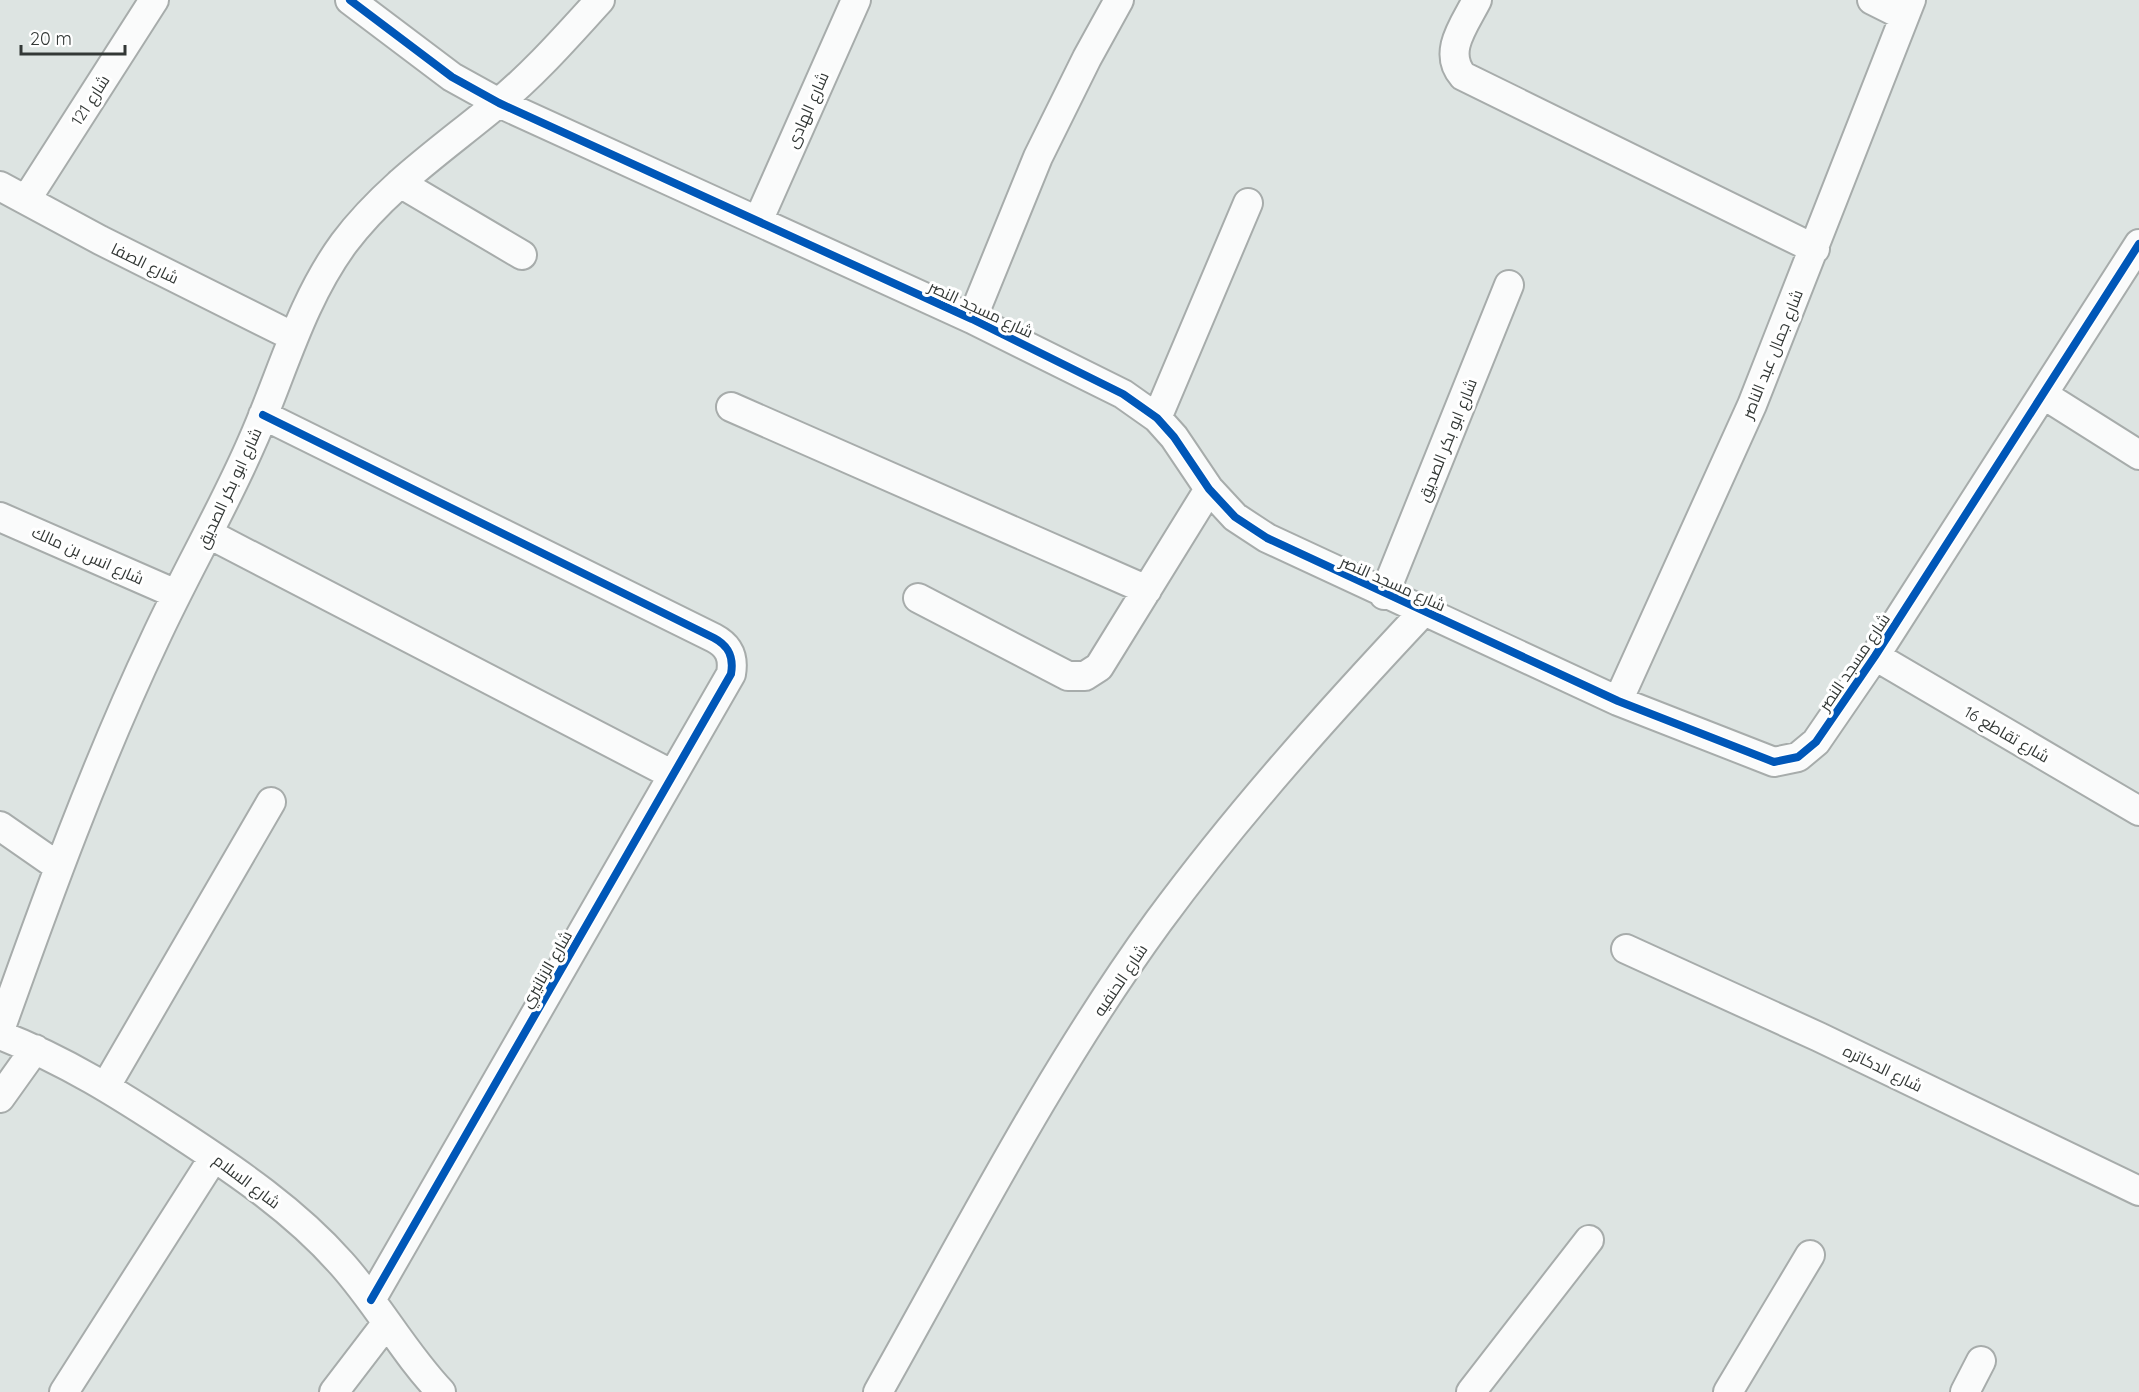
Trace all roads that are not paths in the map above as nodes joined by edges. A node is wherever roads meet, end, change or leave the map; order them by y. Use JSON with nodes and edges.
{"nodes":[{"id":1,"x":154,"y":0,"type":"edge"},
{"id":2,"x":350,"y":0,"type":"edge"},
{"id":3,"x":600,"y":0,"type":"edge"},
{"id":4,"x":856,"y":0,"type":"edge"},
{"id":5,"x":1119,"y":0,"type":"edge"},
{"id":6,"x":1477,"y":0,"type":"edge"},
{"id":7,"x":1872,"y":0,"type":"edge"},
{"id":8,"x":1907,"y":8,"type":"edge"},
{"id":9,"x":499,"y":103,"type":"junction"},
{"id":10,"x":400,"y":183,"type":"junction"},
{"id":11,"x":0,"y":186,"type":"edge"},
{"id":12,"x":26,"y":200,"type":"junction"},
{"id":13,"x":1248,"y":203,"type":"dead end"},
{"id":14,"x":758,"y":221,"type":"junction"},
{"id":15,"x":2139,"y":244,"type":"edge"},
{"id":16,"x":1815,"y":249,"type":"junction"},
{"id":17,"x":522,"y":255,"type":"dead end"},
{"id":18,"x":1509,"y":285,"type":"dead end"},
{"id":19,"x":972,"y":320,"type":"junction"},
{"id":20,"x":292,"y":336,"type":"junction"},
{"id":21,"x":2044,"y":394,"type":"junction"},
{"id":22,"x":731,"y":407,"type":"dead end"},
{"id":23,"x":263,"y":415,"type":"junction"},
{"id":24,"x":1157,"y":418,"type":"junction"},
{"id":25,"x":2139,"y":455,"type":"edge"},
{"id":26,"x":1209,"y":489,"type":"junction"},
{"id":27,"x":0,"y":517,"type":"edge"},
{"id":28,"x":209,"y":534,"type":"junction"},
{"id":29,"x":1147,"y":590,"type":"junction"},
{"id":30,"x":176,"y":594,"type":"junction"},
{"id":31,"x":1384,"y":595,"type":"junction"},
{"id":32,"x":918,"y":598,"type":"dead end"},
{"id":33,"x":1424,"y":612,"type":"junction"},
{"id":34,"x":1875,"y":656,"type":"junction"},
{"id":35,"x":1617,"y":701,"type":"junction"},
{"id":36,"x":673,"y":775,"type":"junction"},
{"id":37,"x":271,"y":802,"type":"dead end"},
{"id":38,"x":2139,"y":811,"type":"edge"},
{"id":39,"x":0,"y":826,"type":"edge"},
{"id":40,"x":59,"y":867,"type":"junction"},
{"id":41,"x":1626,"y":949,"type":"dead end"},
{"id":42,"x":0,"y":1033,"type":"edge"},
{"id":43,"x":35,"y":1049,"type":"junction"},
{"id":44,"x":106,"y":1086,"type":"junction"},
{"id":45,"x":0,"y":1098,"type":"edge"},
{"id":46,"x":214,"y":1156,"type":"junction"},
{"id":47,"x":2139,"y":1191,"type":"edge"},
{"id":48,"x":1589,"y":1240,"type":"dead end"},
{"id":49,"x":1810,"y":1255,"type":"dead end"},
{"id":50,"x":370,"y":1300,"type":"junction"},
{"id":51,"x":386,"y":1324,"type":"junction"},
{"id":52,"x":1981,"y":1361,"type":"dead end"},
{"id":53,"x":64,"y":1392,"type":"edge"},
{"id":54,"x":334,"y":1392,"type":"edge"},
{"id":55,"x":441,"y":1392,"type":"edge"},
{"id":56,"x":878,"y":1392,"type":"edge"},
{"id":57,"x":1471,"y":1392,"type":"edge"},
{"id":58,"x":1728,"y":1392,"type":"edge"},
{"id":59,"x":1965,"y":1392,"type":"edge"}],
"edges":[{"from":1,"to":12,"type":"street","name":"شارع 121"},
{"from":2,"to":9,"type":"street","name":"شارع مسجد النصر"},
{"from":3,"to":9,"type":"street","name":"شارع ابو بكر الصديق"},
{"from":4,"to":14,"type":"street","name":"شارع الهادى"},
{"from":5,"to":19,"type":"street"},
{"from":6,"to":16,"type":"street"},
{"from":7,"to":8,"type":"street"},
{"from":8,"to":16,"type":"street","name":"شارع جمال عبد الناصر"},
{"from":9,"to":10,"type":"street","name":"شارع ابو بكر الصديق"},
{"from":9,"to":14,"type":"street","name":"شارع مسجد النصر"},
{"from":10,"to":17,"type":"street"},
{"from":10,"to":20,"type":"street","name":"شارع ابو بكر الصديق"},
{"from":11,"to":12,"type":"street","name":"شارع الصفا"},
{"from":12,"to":20,"type":"street","name":"شارع الصفا"},
{"from":13,"to":24,"type":"street"},
{"from":14,"to":19,"type":"street","name":"شارع مسجد النصر"},
{"from":15,"to":21,"type":"street","name":"شارع مسجد النصر"},
{"from":16,"to":35,"type":"street","name":"شارع جمال عبد الناصر"},
{"from":18,"to":31,"type":"street","name":"شارع ابو بكر الصديق"},
{"from":19,"to":24,"type":"street","name":"شارع مسجد النصر"},
{"from":20,"to":23,"type":"street","name":"شارع ابو بكر الصديق"},
{"from":21,"to":25,"type":"street"},
{"from":21,"to":34,"type":"street","name":"شارع مسجد النصر"},
{"from":22,"to":29,"type":"street"},
{"from":23,"to":28,"type":"street","name":"شارع ابو بكر الصديق"},
{"from":23,"to":36,"type":"street","name":"شارع الزنانيري"},
{"from":24,"to":26,"type":"street","name":"شارع مسجد النصر"},
{"from":26,"to":29,"type":"street"},
{"from":26,"to":31,"type":"street","name":"شارع مسجد النصر"},
{"from":27,"to":30,"type":"street","name":"شارع انس بن مالك"},
{"from":28,"to":30,"type":"street","name":"شارع ابو بكر الصديق"},
{"from":28,"to":36,"type":"street"},
{"from":29,"to":32,"type":"street"},
{"from":30,"to":40,"type":"street","name":"شارع ابو بكر الصديق"},
{"from":31,"to":33,"type":"street","name":"شارع مسجد النصر"},
{"from":33,"to":35,"type":"street","name":"شارع مسجد النصر"},
{"from":33,"to":56,"type":"street","name":"شارع الحنفيه"},
{"from":34,"to":35,"type":"street","name":"شارع مسجد النصر"},
{"from":34,"to":38,"type":"street","name":"شارع تقاطع 16"},
{"from":36,"to":50,"type":"street","name":"شارع الزنانيري"},
{"from":37,"to":44,"type":"street"},
{"from":39,"to":40,"type":"street"},
{"from":40,"to":42,"type":"street","name":"شارع ابو بكر الصديق"},
{"from":41,"to":47,"type":"street","name":"شارع الدكاتره"},
{"from":42,"to":43,"type":"street","name":"شارع السلام"},
{"from":43,"to":44,"type":"street","name":"شارع السلام"},
{"from":43,"to":45,"type":"street"},
{"from":44,"to":46,"type":"street","name":"شارع السلام"},
{"from":46,"to":50,"type":"street","name":"شارع السلام"},
{"from":46,"to":53,"type":"street"},
{"from":48,"to":57,"type":"street"},
{"from":49,"to":58,"type":"street"},
{"from":50,"to":51,"type":"street","name":"شارع السلام"},
{"from":51,"to":54,"type":"street"},
{"from":51,"to":55,"type":"street","name":"شارع السلام"},
{"from":52,"to":59,"type":"street"}]}
